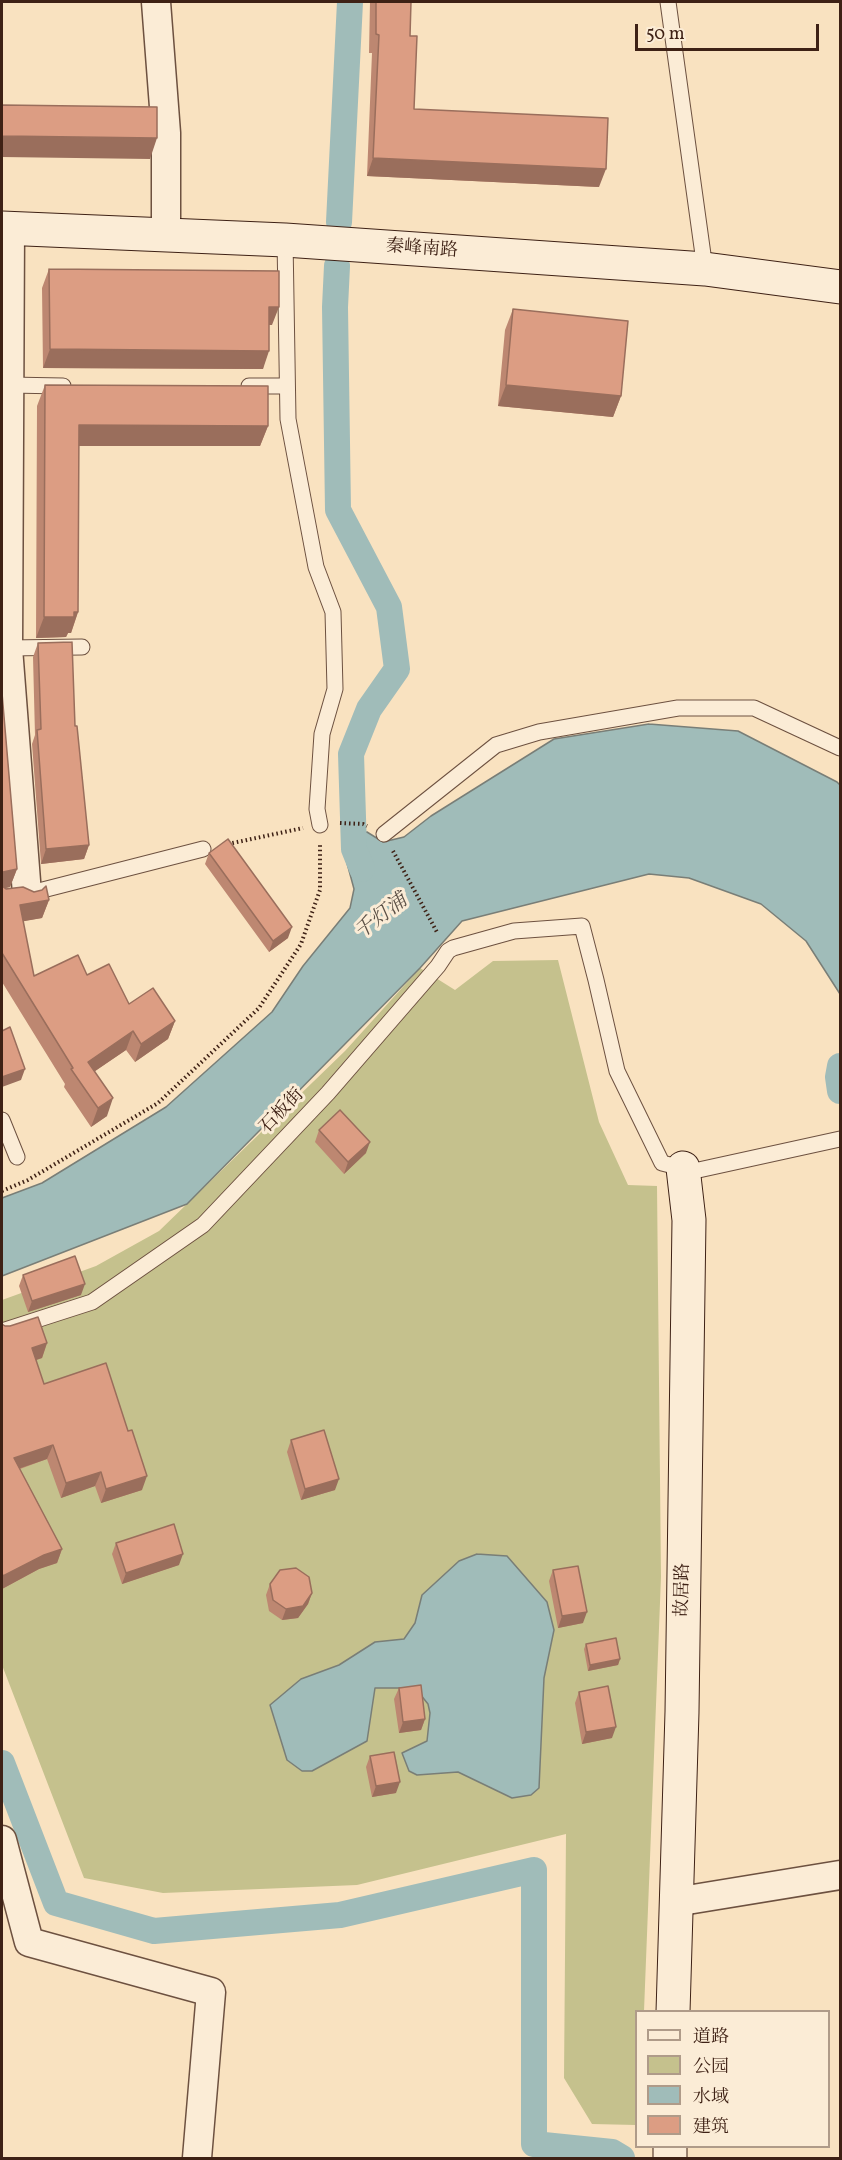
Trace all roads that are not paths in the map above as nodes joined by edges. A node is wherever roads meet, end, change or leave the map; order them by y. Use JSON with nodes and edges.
{"nodes":[{"id":1,"x":156,"y":2,"type":"edge"},
{"id":2,"x":668,"y":2,"type":"edge"},
{"id":3,"x":6,"y":228,"type":"edge"},
{"id":4,"x":166,"y":235,"type":"junction"},
{"id":5,"x":285,"y":240,"type":"junction"},
{"id":6,"x":705,"y":269,"type":"junction"},
{"id":7,"x":840,"y":287,"type":"edge"},
{"id":8,"x":9,"y":385,"type":"junction"},
{"id":9,"x":79,"y":386,"type":"edge"},
{"id":10,"x":230,"y":386,"type":"edge"},
{"id":11,"x":287,"y":386,"type":"junction"},
{"id":12,"x":82,"y":646,"type":"dead end"},
{"id":13,"x":5,"y":648,"type":"edge"},
{"id":14,"x":840,"y":748,"type":"edge"},
{"id":15,"x":325,"y":824,"type":"road end"},
{"id":16,"x":384,"y":834,"type":"dead end"},
{"id":17,"x":203,"y":849,"type":"road end"},
{"id":18,"x":14,"y":896,"type":"edge"},
{"id":19,"x":2,"y":1120,"type":"edge"},
{"id":20,"x":836,"y":1140,"type":"edge"},
{"id":21,"x":17,"y":1157,"type":"dead end"},
{"id":22,"x":683,"y":1168,"type":"junction"},
{"id":23,"x":2,"y":1331,"type":"edge"},
{"id":24,"x":2,"y":1840,"type":"edge"},
{"id":25,"x":840,"y":1875,"type":"edge"},
{"id":26,"x":675,"y":1902,"type":"junction"},
{"id":27,"x":673,"y":2010,"type":"edge"},
{"id":28,"x":197,"y":2158,"type":"edge"}],
"edges":[{"from":1,"to":4,"type":"street"},
{"from":2,"to":6,"type":"lane"},
{"from":3,"to":4,"type":"street","name":"秦峰南路"},
{"from":3,"to":8,"type":"street"},
{"from":4,"to":5,"type":"street","name":"秦峰南路"},
{"from":5,"to":6,"type":"street","name":"秦峰南路"},
{"from":5,"to":11,"type":"lane"},
{"from":6,"to":7,"type":"street","name":"秦峰南路"},
{"from":8,"to":9,"type":"lane"},
{"from":8,"to":13,"type":"street"},
{"from":10,"to":11,"type":"lane"},
{"from":11,"to":15,"type":"lane"},
{"from":12,"to":13,"type":"lane"},
{"from":13,"to":18,"type":"street"},
{"from":14,"to":16,"type":"lane"},
{"from":17,"to":18,"type":"lane"},
{"from":19,"to":21,"type":"lane"},
{"from":20,"to":22,"type":"lane"},
{"from":22,"to":23,"type":"lane","name":"石板街"},
{"from":22,"to":26,"type":"street","name":"故居路"},
{"from":24,"to":28,"type":"street"},
{"from":25,"to":26,"type":"street"},
{"from":26,"to":27,"type":"street","name":"故居路"}]}
